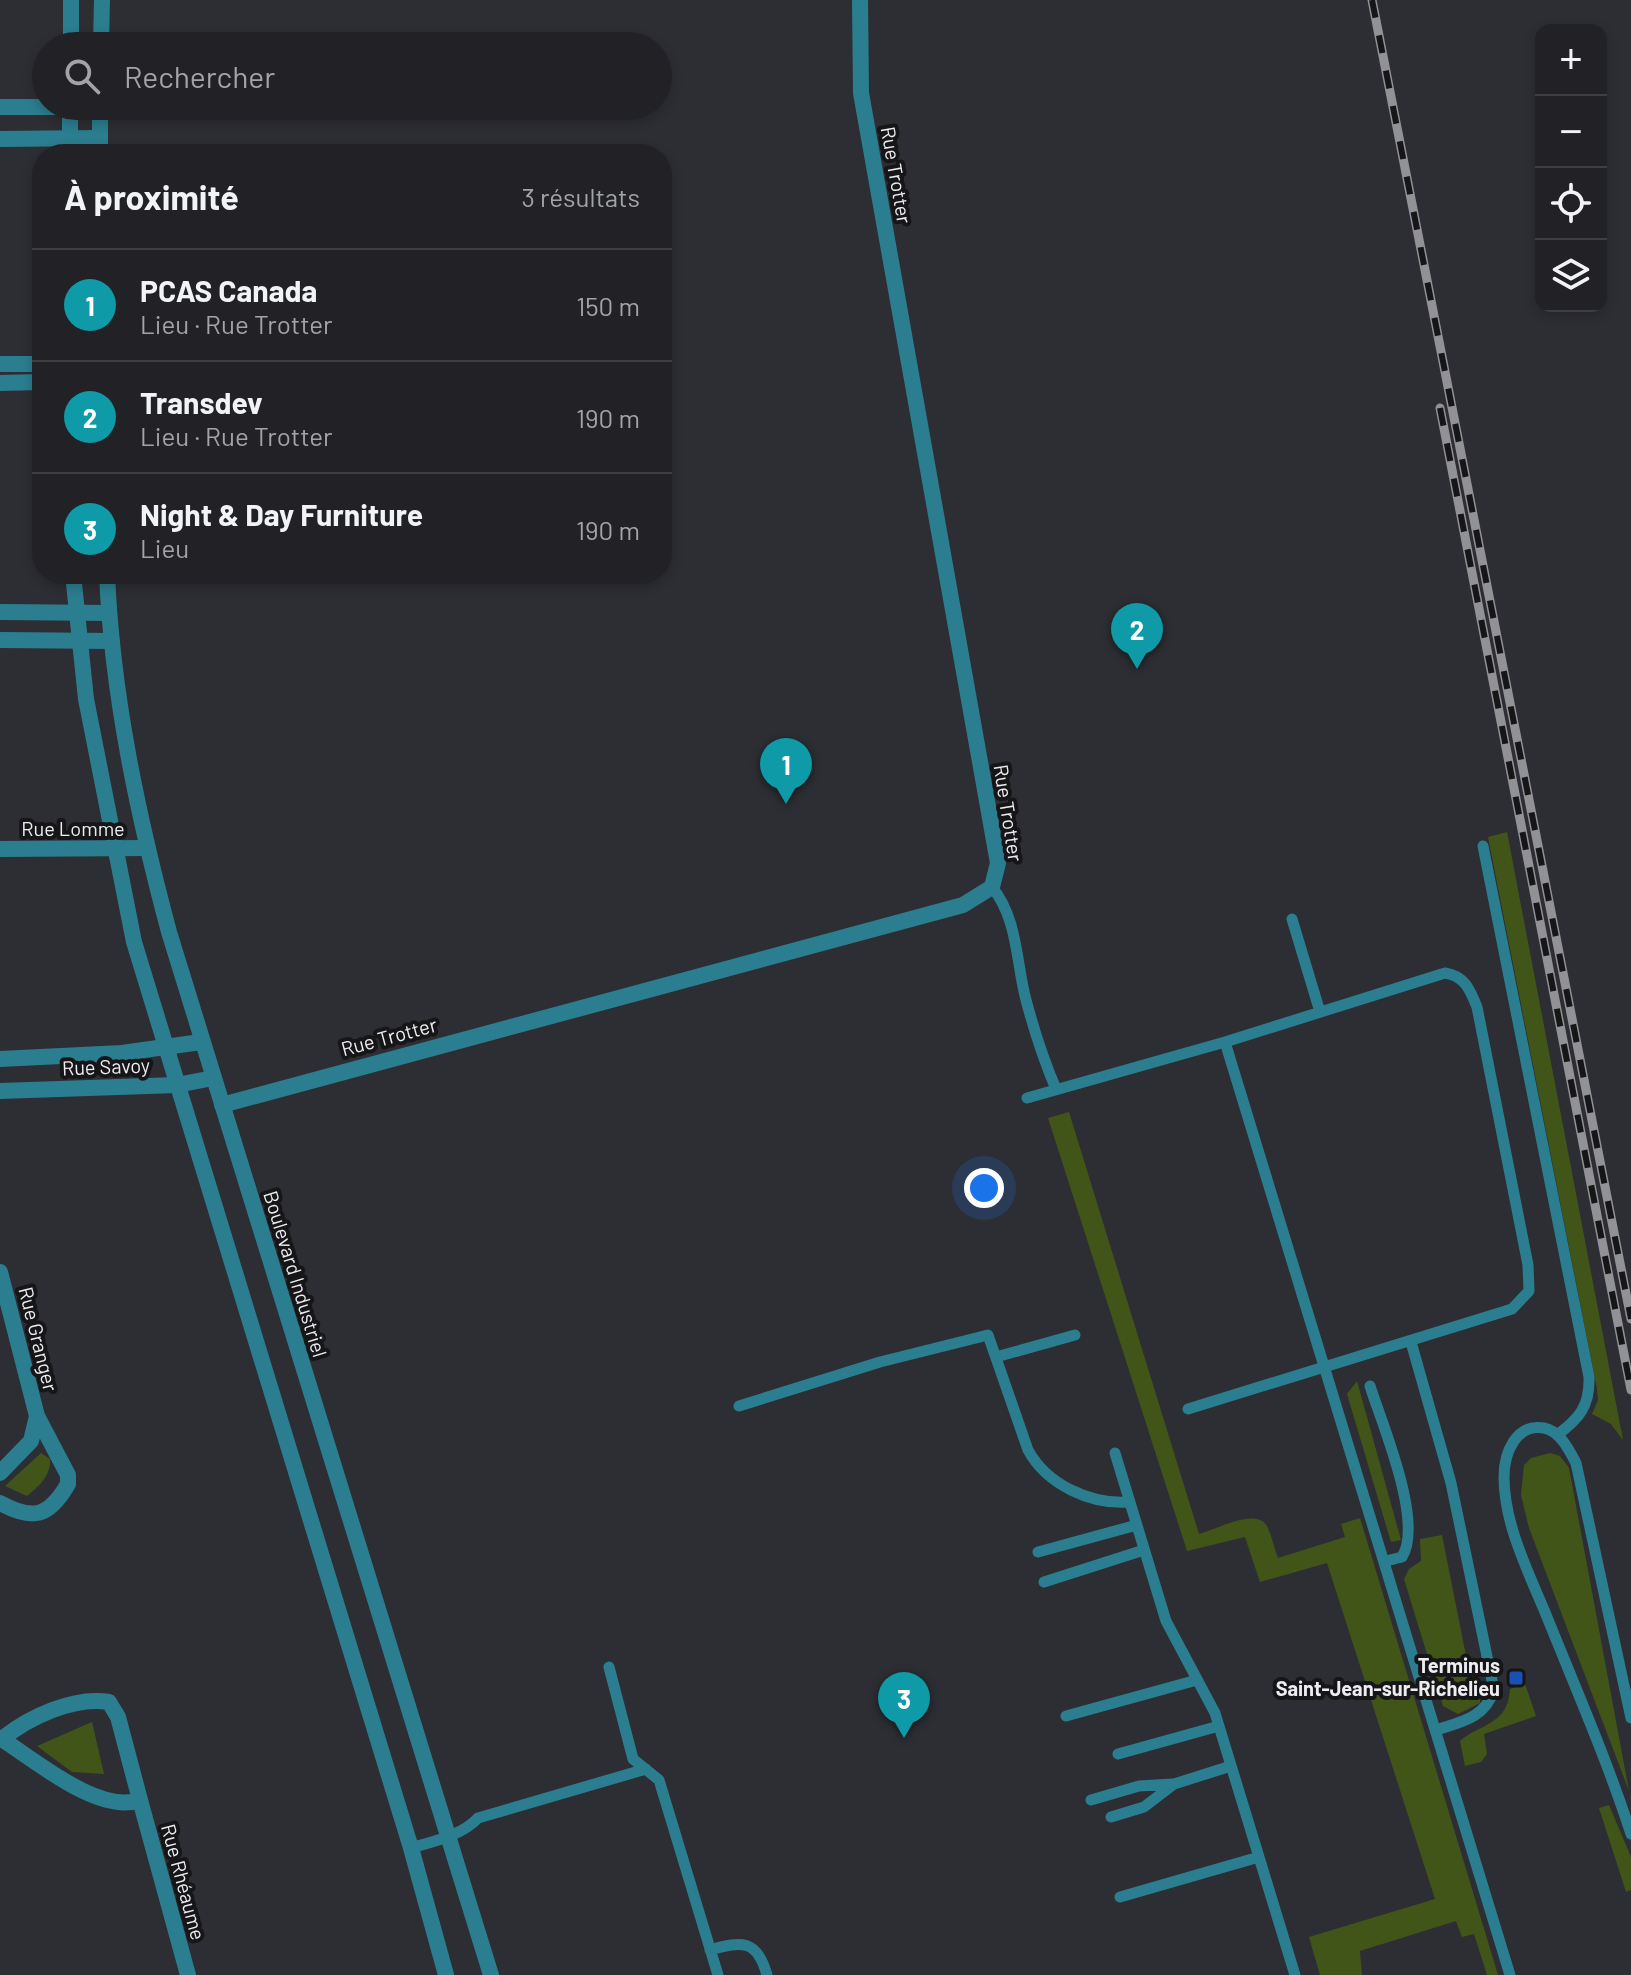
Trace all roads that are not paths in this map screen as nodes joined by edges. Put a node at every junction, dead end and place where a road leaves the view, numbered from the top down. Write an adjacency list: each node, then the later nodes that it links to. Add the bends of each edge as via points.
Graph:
1 (71, 0): 4 (street)
2 (102, 0): 5 (street)
3 (860, 0): 30 (street, Rue Trotter, via 861,93 998,863)
4 (71, 32)
5 (101, 32)
6 (0, 107): 7 (street)
7 (32, 107)
8 (70, 120): 12 (street)
9 (100, 120): 13 (street)
10 (0, 139): 11 (street)
11 (50, 144)
12 (70, 144)
13 (100, 144)
14 (0, 364): 15 (street)
15 (32, 364)
16 (32, 382): 17 (street)
17 (0, 383)
18 (74, 584): 21 (street)
19 (108, 584): 22 (street, Boulevard Industriel)
20 (0, 612): 21 (street)
21 (75, 613): 22 (street); 24 (street)
22 (109, 613): 25 (street, Boulevard Industriel)
23 (0, 640): 24 (street)
24 (77, 641): 25 (street); 29 (street)
25 (112, 641): 27 (street, Boulevard Industriel)
26 (1483, 846): 52 (lane, via 1589,1377 1585,1408)
27 (147, 848): 29 (street, Rue Lomme); 33 (street, Boulevard Industriel)
28 (0, 849): 29 (street, Rue Lomme)
29 (113, 849): 35 (street, via 134,942)
30 (992, 887): 39 (lane, via 1009,916 1025,998); 42 (street, Rue Trotter, via 963,905)
31 (1292, 919): 32 (lane)
32 (1320, 1012): 34 (lane); 45 (lane, via 1445,973 1463,980 1477,1007 1529,1291 1512,1309)
33 (201, 1042): 35 (street, Rue Savoy); 37 (street, Boulevard Industriel)
34 (1225, 1042): 39 (lane); 47 (lane)
35 (167, 1047): 36 (street, Rue Savoy); 38 (street)
36 (0, 1059)
37 (213, 1078): 38 (street, Rue Savoy); 42 (street, Boulevard Industriel)
38 (177, 1085): 40 (street, Rue Savoy); 78 (street)
39 (1056, 1089): 41 (lane)
40 (0, 1091)
41 (1027, 1098)
42 (222, 1105): 77 (street, Boulevard Industriel)
43 (0, 1272): 51 (street, Rue Granger)
44 (1075, 1335): 46 (lane)
45 (1411, 1342): 47 (lane); 67 (lane, via 1451,1483 1494,1690 1484,1711)
46 (996, 1357): 49 (lane, via 988,1335); 55 (lane, via 1037,1467 1083,1495)
47 (1325, 1369): 50 (lane); 60 (lane)
48 (1370, 1386): 60 (lane, via 1410,1532 1402,1557)
49 (739, 1406)
50 (1188, 1409)
51 (37, 1416): 54 (street, Rue Granger, via 31,1441); 56 (street, Rue Granger, via 68,1484 45,1512 29,1515)
52 (1557, 1435): 65 (lane, via 1576,1463); 76 (lane, via 1534,1427 1520,1433 1508,1449 1506,1496 1518,1545)
53 (1115, 1453): 55 (lane)
54 (0, 1473)
55 (1130, 1502): 57 (lane)
56 (0, 1503)
57 (1137, 1525): 58 (lane); 59 (lane)
58 (1144, 1550): 61 (lane); 63 (lane, via 1166,1621)
59 (1038, 1552)
60 (1386, 1561): 67 (lane)
61 (1044, 1582)
62 (609, 1667): 71 (lane, via 633,1759)
63 (1197, 1680): 64 (lane); 66 (lane)
64 (1066, 1716)
65 (1631, 1718)
66 (1219, 1726): 69 (lane); 70 (lane)
67 (1436, 1730): 88 (lane)
68 (1, 1738): 73 (street, Rue Rhéaume, via 98,1798 117,1805); 73 (street, Rue Rhéaume, via 36,1717 91,1699 109,1702 118,1717)
69 (1118, 1754)
70 (1231, 1766): 72 (lane); 79 (lane)
71 (646, 1769): 77 (lane, via 478,1818); 81 (lane, via 659,1780)
72 (1174, 1784): 74 (lane, via 1139,1786); 75 (lane, via 1144,1807)
73 (140, 1800): 82 (street, Rue Rhéaume)
74 (1091, 1800)
75 (1111, 1817)
76 (1631, 1834)
77 (450, 1836): 78 (lane); 84 (street, Boulevard Industriel)
78 (411, 1848): 83 (street)
79 (1259, 1857): 80 (lane); 87 (lane)
80 (1120, 1897)
81 (710, 1950): 85 (lane); 86 (lane, via 749,1945 757,1950)
82 (188, 1975)
83 (446, 1975)
84 (491, 1975)
85 (718, 1975)
86 (767, 1975)
87 (1295, 1975)
88 (1510, 1975)

